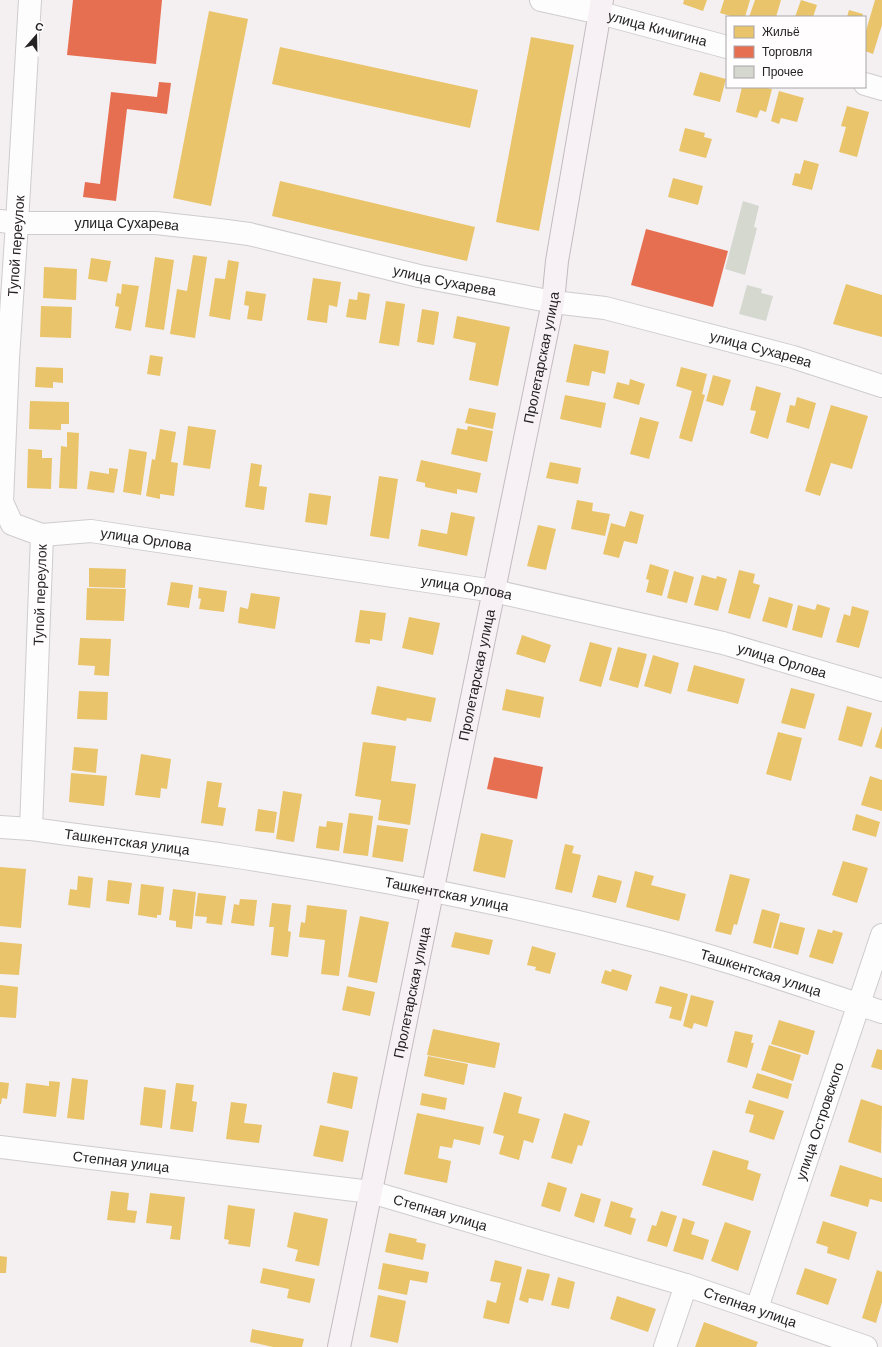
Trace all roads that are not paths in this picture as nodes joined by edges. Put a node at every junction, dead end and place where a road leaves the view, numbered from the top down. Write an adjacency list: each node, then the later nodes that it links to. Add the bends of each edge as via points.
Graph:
1 (30, 0): 7 (street, Тупой переулок)
2 (541, 0): 3 (street, улица Кичигина)
3 (601, 7): 4 (street, улица Кичигина); 8 (main road, Пролетарская улица, via 557,261)
4 (726, 47)
5 (866, 84): 6 (street)
6 (882, 89)
7 (9, 222): 8 (street, улица Сухарева, via 156,223 248,234 419,276); 10 (street, Тупой переулок, via 8,358 2,502 12,524)
8 (553, 302): 9 (street, улица Сухарева, via 605,308 793,357); 11 (main road, Пролетарская улица)
9 (882, 386)
10 (42, 535): 11 (street, улица Орлова, via 91,531); 14 (street, Тупой переулок)
11 (494, 591): 12 (street, улица Орлова, via 723,643); 15 (main road, Пролетарская улица)
12 (882, 690)
13 (0, 827): 14 (street, Ташкентская улица)
14 (31, 829): 15 (street, Ташкентская улица, via 231,856)
15 (433, 890): 17 (street, Ташкентская улица, via 649,939); 20 (main road, Пролетарская улица)
16 (882, 935): 17 (street, улица Островского)
17 (859, 1004): 18 (street, Ташкентская улица); 22 (street, улица Островского)
18 (882, 1012)
19 (0, 1147): 20 (street, Степная улица)
20 (371, 1192): 21 (street, Степная улица); 23 (main road, Пролетарская улица)
21 (686, 1284): 22 (street, Степная улица); 24 (street)
22 (757, 1308): 25 (street, Степная улица)
23 (339, 1347)
24 (665, 1347)
25 (866, 1347)

